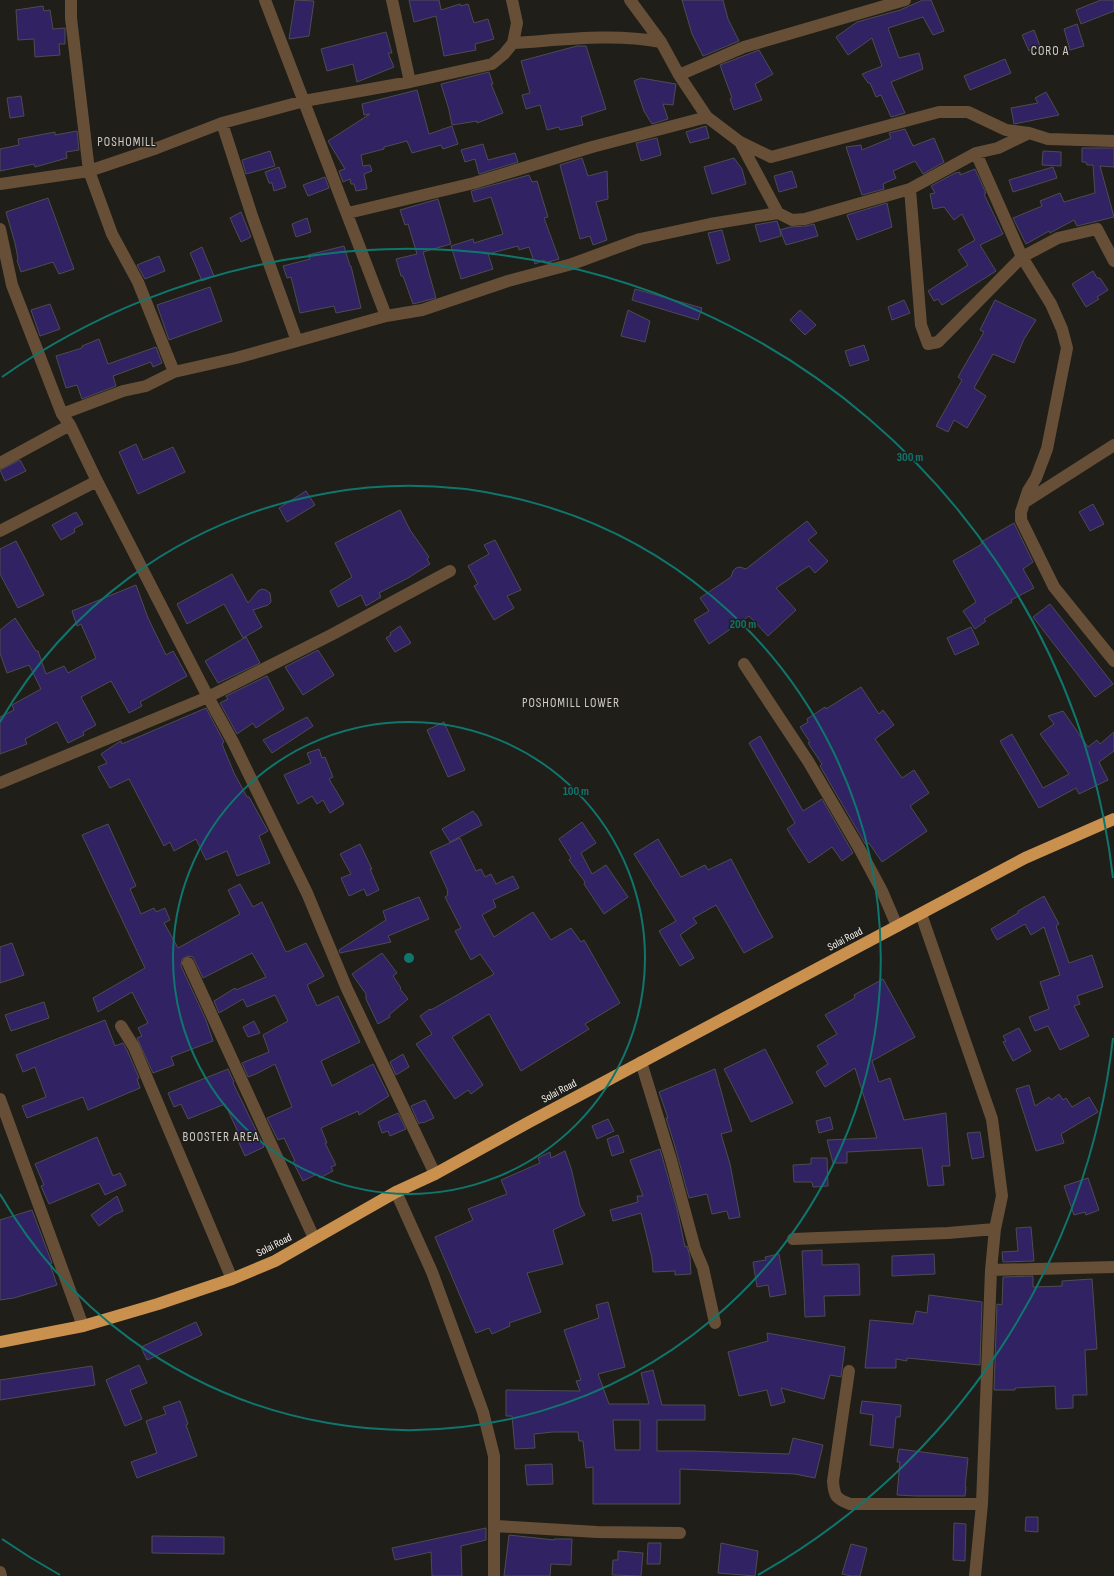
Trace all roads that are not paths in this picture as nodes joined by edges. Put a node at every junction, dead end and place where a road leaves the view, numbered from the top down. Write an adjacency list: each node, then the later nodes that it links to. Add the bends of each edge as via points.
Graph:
1 (71, 0): 18 (street)
2 (265, 0): 11 (street)
3 (392, 0): 10 (street)
4 (512, 0): 8 (street, via 516,24)
5 (630, 0): 7 (street)
6 (905, 0): 9 (street, via 744,47)
7 (661, 42): 8 (street, via 639,38 588,38); 9 (street)
8 (513, 43): 10 (street, via 492,64)
9 (679, 75): 12 (street)
10 (410, 82): 11 (street)
11 (304, 101): 13 (street); 21 (street)
12 (708, 117): 16 (street); 21 (street, via 592,147 474,183)
13 (222, 123): 18 (street); 27 (street)
14 (1030, 132): 15 (street, via 1048,139); 16 (street, via 1006,130 968,112 939,112 771,157); 17 (street, via 998,148)
15 (1114, 141)
16 (740, 142): 22 (street)
17 (976, 153): 20 (street); 24 (street)
18 (89, 171): 19 (street); 28 (street, via 112,234 138,282)
19 (0, 184)
20 (910, 189): 22 (street, via 805,218 792,220); 24 (street, via 921,325 928,344 938,342)
21 (348, 213): 26 (street)
22 (778, 213): 26 (street, via 640,238 572,264 508,281 422,310)
23 (0, 229): 29 (street, via 12,285)
24 (1022, 257): 25 (street, via 1058,238 1097,229); 34 (street, via 1051,304 1067,348 1046,449)
25 (1114, 261)
26 (386, 316): 27 (street)
27 (297, 341): 28 (street)
28 (174, 372): 29 (street, via 146,386 123,391)
29 (62, 414): 30 (street)
30 (70, 425): 32 (street); 33 (street)
31 (1114, 445): 34 (street)
32 (0, 463)
33 (97, 481): 35 (street); 39 (street)
34 (1025, 502): 37 (street, via 1021,520 1054,587)
35 (0, 531)
36 (450, 571): 39 (street, via 332,635)
37 (1114, 661)
38 (744, 664): 43 (street, via 808,761 851,835 882,891)
39 (208, 697): 40 (street); 48 (street, via 308,893 347,989)
40 (0, 783)
41 (1114, 819): 42 (highway, Solai Road, via 1025,858)
42 (921, 914): 43 (highway, Solai Road); 50 (street, via 992,1119 1002,1196)
43 (896, 926): 46 (highway, Solai Road)
44 (188, 962): 51 (street)
45 (121, 1026): 55 (street, via 134,1047)
46 (641, 1062): 48 (highway, Solai Road); 56 (street, via 695,1250 703,1268)
47 (0, 1098): 57 (street)
48 (435, 1174): 49 (highway, Solai Road)
49 (396, 1192): 51 (highway, Solai Road); 61 (street, via 432,1272 483,1412 494,1456)
50 (995, 1229): 52 (street); 54 (street)
51 (314, 1238): 55 (highway, Solai Road, via 275,1260)
52 (793, 1239)
53 (1114, 1267): 54 (street)
54 (991, 1270): 60 (street)
55 (232, 1279): 57 (highway, Solai Road)
56 (715, 1323)
57 (83, 1326): 58 (highway, Solai Road)
58 (0, 1342)
59 (849, 1371): 60 (street, via 832,1481 834,1493 840,1500 850,1504)
60 (982, 1504): 66 (street)
61 (494, 1526): 62 (street, via 597,1532); 65 (street)
62 (680, 1533)
63 (0, 1572): 64 (street)
64 (1, 1576)
65 (494, 1576)
66 (975, 1576)

